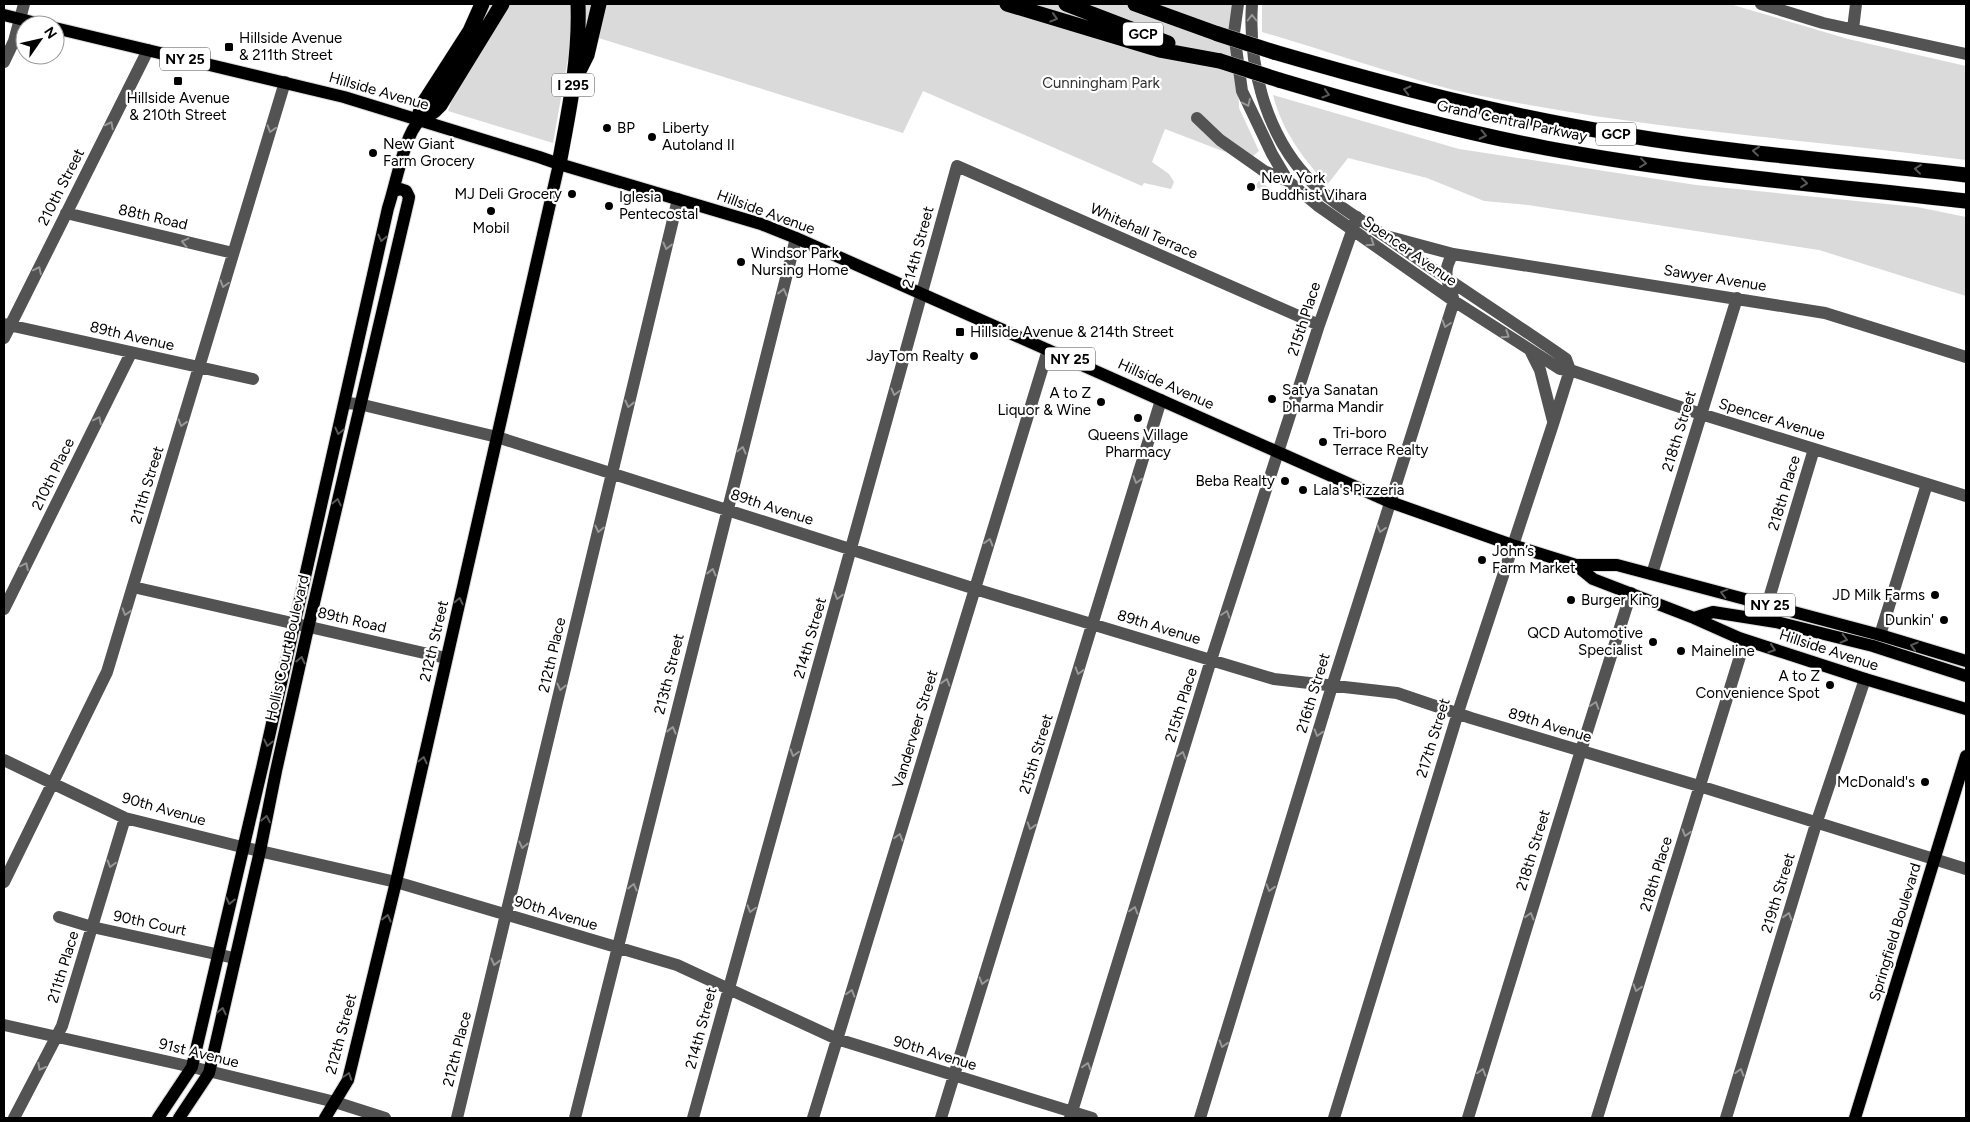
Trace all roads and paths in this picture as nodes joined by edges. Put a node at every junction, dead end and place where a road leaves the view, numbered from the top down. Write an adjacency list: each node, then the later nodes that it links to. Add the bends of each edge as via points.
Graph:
1 (482, 4): 24 (highway, via 470,31 425,101)
2 (502, 4): 24 (highway, via 440,105)
3 (578, 4): 22 (highway, I 295)
4 (601, 4): 22 (highway, via 587,55)
5 (1007, 4): 20 (highway, one-way to 20, via 1160,50)
6 (1066, 4): 20 (highway, Grand Central Parkway / GCP)
7 (1134, 4): 15 (highway, Grand Central Parkway / GCP)
8 (1157, 4): 15 (highway)
9 (1238, 4): 29 (street, one-way to 29, via 1234,33 1242,91)
10 (1252, 4): 28 (street, Spencer Avenue, one-way to 10, via 1282,143 1267,110 1255,60)
11 (1761, 4): 13 (street, via 1823,24)
12 (1856, 4): 13 (street)
13 (1852, 29): 18 (street)
14 (65, 30): 17 (main road, Hillside Avenue / NY 25)
15 (1218, 34): 27 (highway, Grand Central Parkway / GCP, one-way to 15, bridge, via 1703,146 1556,123 1383,84)
16 (15, 37): 19 (street)
17 (148, 50): 21 (main road, Hillside Avenue / NY 25); 33 (street, 210th Street, one-way to 17)
18 (1966, 54)
19 (4, 62)
20 (1220, 62): 32 (highway, Grand Central Parkway / GCP, one-way to 32, bridge, via 1448,128 1547,148 1698,171)
21 (285, 82): 24 (main road, Hillside Avenue / NY 25); 38 (street, 211th Street, one-way to 38)
22 (574, 84): 25 (highway, I 295)
23 (1197, 118): 29 (street, Spencer Avenue, via 1220,140 1264,171)
24 (420, 120): 25 (main road, Hillside Avenue / NY 25); 30 (main road, Hollis Court Boulevard, via 408,138)
25 (559, 164): 31 (main road, Hillside Avenue / NY 25); 63 (main road, 212th Street)
26 (957, 166): 43 (street, 214th Street); 47 (street, Whitehall Terrace)
27 (1966, 174)
28 (1306, 177): 29 (street); 34 (street, Spencer Avenue)
29 (1288, 181): 35 (street, Spencer Avenue)
30 (394, 191): 40 (main road, Hollis Court Boulevard, one-way to 40); 41 (main road, Hollis Court Boulevard, via 404,190 409,198)
31 (678, 199): 37 (main road, Hillside Avenue / NY 25); 66 (street, 212th Place, one-way to 66)
32 (1966, 201)
33 (66, 214): 38 (street, 88th Road, one-way to 33); 46 (street, 210th Street, one-way to 33)
34 (1357, 217): 35 (street, 215th Place); 36 (street, Spencer Avenue)
35 (1352, 230): 45 (street, Spencer Avenue, one-way to 45); 47 (street, 215th Place)
36 (1386, 236): 39 (street, Spencer Avenue); 42 (street, Spencer Avenue)
37 (796, 238): 43 (main road, Hillside Avenue / NY 25); 72 (street, 213th Street, one-way to 37)
38 (233, 253): 55 (street, 211th Street, one-way to 55)
39 (1453, 254): 42 (street, Spencer Avenue, via 1446,265); 44 (street, Sawyer Avenue)
40 (376, 266): 41 (main road); 48 (main road, Hollis Court Boulevard)
41 (392, 267): 49 (main road, Hollis Court Boulevard)
42 (1447, 278): 45 (street); 56 (street, Spencer Avenue, via 1566,359)
43 (922, 294): 51 (main road, Hillside Avenue / NY 25); 76 (street, 214th Street, one-way to 76)
44 (1737, 298): 54 (street, Sawyer Avenue, via 1825,313); 61 (street, 218th Street)
45 (1454, 300): 52 (street, Spencer Avenue, one-way to 52); 71 (street, 216th Street, one-way to 71)
46 (7, 324): 50 (street, 210th Street); 53 (street, 89th Avenue)
47 (1319, 325): 65 (street, 215th Place)
48 (361, 327): 49 (main road); 59 (main road, Hollis Court Boulevard)
49 (378, 328): 60 (main road, Hollis Court Boulevard)
50 (4, 338)
51 (1048, 350): 58 (main road, Hillside Avenue / NY 25); 80 (street, Vanderveer Street, one-way to 51)
52 (1530, 350): 56 (street, Spencer Avenue, via 1560,369); 62 (street, via 1540,370)
53 (131, 353): 55 (street, 89th Avenue); 83 (street, 210th Place, one-way to 53)
54 (1966, 357)
55 (199, 368): 57 (street, 89th Avenue); 79 (street, 211th Street, one-way to 79)
56 (1570, 370): 61 (street, Spencer Avenue); 62 (street, 217th Street)
57 (252, 379)
58 (1161, 400): 65 (main road, Hillside Avenue / NY 25); 86 (street, 215th Street, one-way to 86)
59 (345, 403): 60 (street, 89th Avenue); 67 (main road, Hollis Court Boulevard, one-way to 67)
60 (359, 404): 63 (street, 89th Avenue); 68 (main road, Hollis Court Boulevard)
61 (1701, 414): 64 (street, Spencer Avenue); 78 (street, 218th Street)
62 (1553, 424): 75 (street, 217th Street)
63 (497, 437): 66 (street, 89th Avenue); 90 (main road, 212th Street, one-way to 63)
64 (1814, 449): 69 (street, Spencer Avenue); 82 (street, 218th Place)
65 (1278, 452): 71 (main road, Hillside Avenue / NY 25); 91 (street, 215th Place, one-way to 65)
66 (612, 473): 72 (street, 89th Avenue); 115 (street, 212th Place, one-way to 115)
67 (328, 478): 68 (main road); 73 (main road, Hollis Court Boulevard)
68 (342, 480): 74 (main road, Hollis Court Boulevard, one-way to 68)
69 (1928, 484): 70 (street, Spencer Avenue); 88 (street)
70 (1966, 496)
71 (1390, 502): 75 (main road, Hillside Avenue / NY 25); 95 (street, 216th Street, one-way to 95)
72 (727, 510): 76 (street, 89th Avenue); 118 (street, 213th Street, one-way to 72)
73 (313, 541): 74 (main road); 85 (main road, Hollis Court Boulevard)
74 (328, 543): 87 (main road, Hollis Court Boulevard)
75 (1512, 545): 77 (main road, Hillside Avenue / NY 25); 99 (street, 217th Street)
76 (851, 549): 80 (street, 89th Avenue); 121 (street, 214th Street, one-way to 121)
77 (1576, 565): 78 (main road, Hillside Avenue / NY 25, via 1616,565); 81 (main road, Hillside Avenue / NY 25, via 1593,579)
78 (1652, 574): 82 (main road, Hillside Avenue / NY 25, one-way to 78)
79 (133, 587): 85 (street, 89th Road); 105 (street, 211th Street, one-way to 105, via 107,672)
80 (975, 589): 86 (street, 89th Avenue); 124 (street, Vanderveer Street, one-way to 80)
81 (1631, 593): 84 (main road, Hillside Avenue / NY 25); 100 (street, 218th Street, one-way to 81)
82 (1767, 605): 88 (main road, Hillside Avenue / NY 25)
83 (4, 609)
84 (1694, 618): 89 (main road, Hillside Avenue / NY 25); 93 (main road, one-way to 93, via 1713,612 1776,622 1873,646)
85 (294, 624): 87 (street, 89th Road); 96 (main road, Hollis Court Boulevard)
86 (1093, 624): 91 (street, 89th Avenue); 127 (street, 215th Street, one-way to 127)
87 (308, 627): 90 (street, 89th Road); 97 (main road, Hollis Court Boulevard, one-way to 87)
88 (1880, 635): 92 (main road, Hillside Avenue / NY 25, one-way to 88)
89 (1739, 638): 94 (main road, Hillside Avenue / NY 25, one-way to 94); 106 (street, 218th Place, via 1741,653)
90 (446, 658): 114 (main road, 212th Street, one-way to 90)
91 (1211, 660): 95 (street, 89th Avenue, via 1274,679); 129 (street, 215th Place, one-way to 91)
92 (1966, 661)
93 (1966, 676)
94 (1865, 679): 98 (main road, Hillside Avenue / NY 25); 108 (street, 219th Street)
95 (1332, 686): 99 (street, 89th Avenue, via 1396,693); 141 (street, 216th Street, one-way to 141)
96 (277, 702): 97 (main road); 103 (main road, Hollis Court Boulevard, one-way to 103)
97 (291, 703): 104 (main road, Hollis Court Boulevard)
98 (1966, 709)
99 (1458, 714): 100 (street, 89th Avenue); 142 (street, 217th Street)
100 (1580, 751): 106 (street, 89th Avenue); 143 (street, 218th Street, one-way to 100)
101 (1966, 756): 111 (main road, Springfield Boulevard)
102 (4, 760): 105 (street, 90th Avenue)
103 (262, 768): 104 (main road); 109 (main road, Hollis Court Boulevard)
104 (276, 771): 110 (main road, Hollis Court Boulevard, one-way to 104)
105 (52, 784): 107 (street, 90th Avenue); 113 (street, 211th Street)
106 (1700, 786): 108 (street, 89th Avenue); 144 (street, 218th Place, one-way to 144)
107 (125, 818): 109 (street, 90th Avenue); 117 (street, 211th Place, one-way to 117)
108 (1816, 824): 111 (street, 89th Avenue); 145 (street, 219th Street, one-way to 108)
109 (242, 847): 110 (street, 90th Avenue); 119 (main road, Hollis Court Boulevard, one-way to 119)
110 (260, 851): 114 (street, 90th Avenue); 120 (main road, Hollis Court Boulevard)
111 (1934, 860): 112 (street, 89th Avenue); 146 (main road, Springfield Boulevard)
112 (1966, 870)
113 (4, 882)
114 (396, 882): 115 (street, 90th Avenue); 128 (main road, 212th Street, one-way to 114, via 348,1080)
115 (506, 915): 118 (street, 90th Avenue); 135 (street, 212th Place, one-way to 135)
116 (59, 917): 117 (street, 90th Court)
117 (92, 927): 119 (street, 90th Court); 123 (street, 211th Place)
118 (617, 948): 121 (street, 90th Avenue, via 677,966); 136 (street, 213th Street)
119 (218, 955): 120 (street, 90th Court); 125 (main road, Hollis Court Boulevard)
120 (234, 958): 126 (main road, Hollis Court Boulevard, one-way to 120)
121 (728, 991): 124 (street, 90th Avenue); 137 (street, 214th Street)
122 (4, 1025): 123 (street, 91st Avenue)
123 (57, 1037): 125 (street, 91st Avenue); 130 (street, 211th Place, one-way to 130)
124 (837, 1039): 127 (street, 90th Avenue); 138 (street, Vanderveer Street)
125 (192, 1067): 126 (street, 91st Avenue); 131 (main road, Hollis Court Boulevard)
126 (209, 1072): 128 (street, 91st Avenue); 132 (main road, Hollis Court Boulevard)
127 (954, 1076): 129 (street, 90th Avenue); 139 (street, 215th Street)
128 (336, 1102): 133 (main road, 212th Street); 134 (street, 91st Avenue)
129 (1071, 1115): 140 (street, 90th Avenue)
130 (14, 1118)
131 (158, 1118)
132 (179, 1118)
133 (325, 1118)
134 (385, 1118)
135 (457, 1118)
136 (575, 1118)
137 (693, 1118)
138 (813, 1118)
139 (941, 1118)
140 (1092, 1118)
141 (1200, 1118)
142 (1334, 1118)
143 (1468, 1118)
144 (1597, 1118)
145 (1726, 1118)
146 (1855, 1118)

